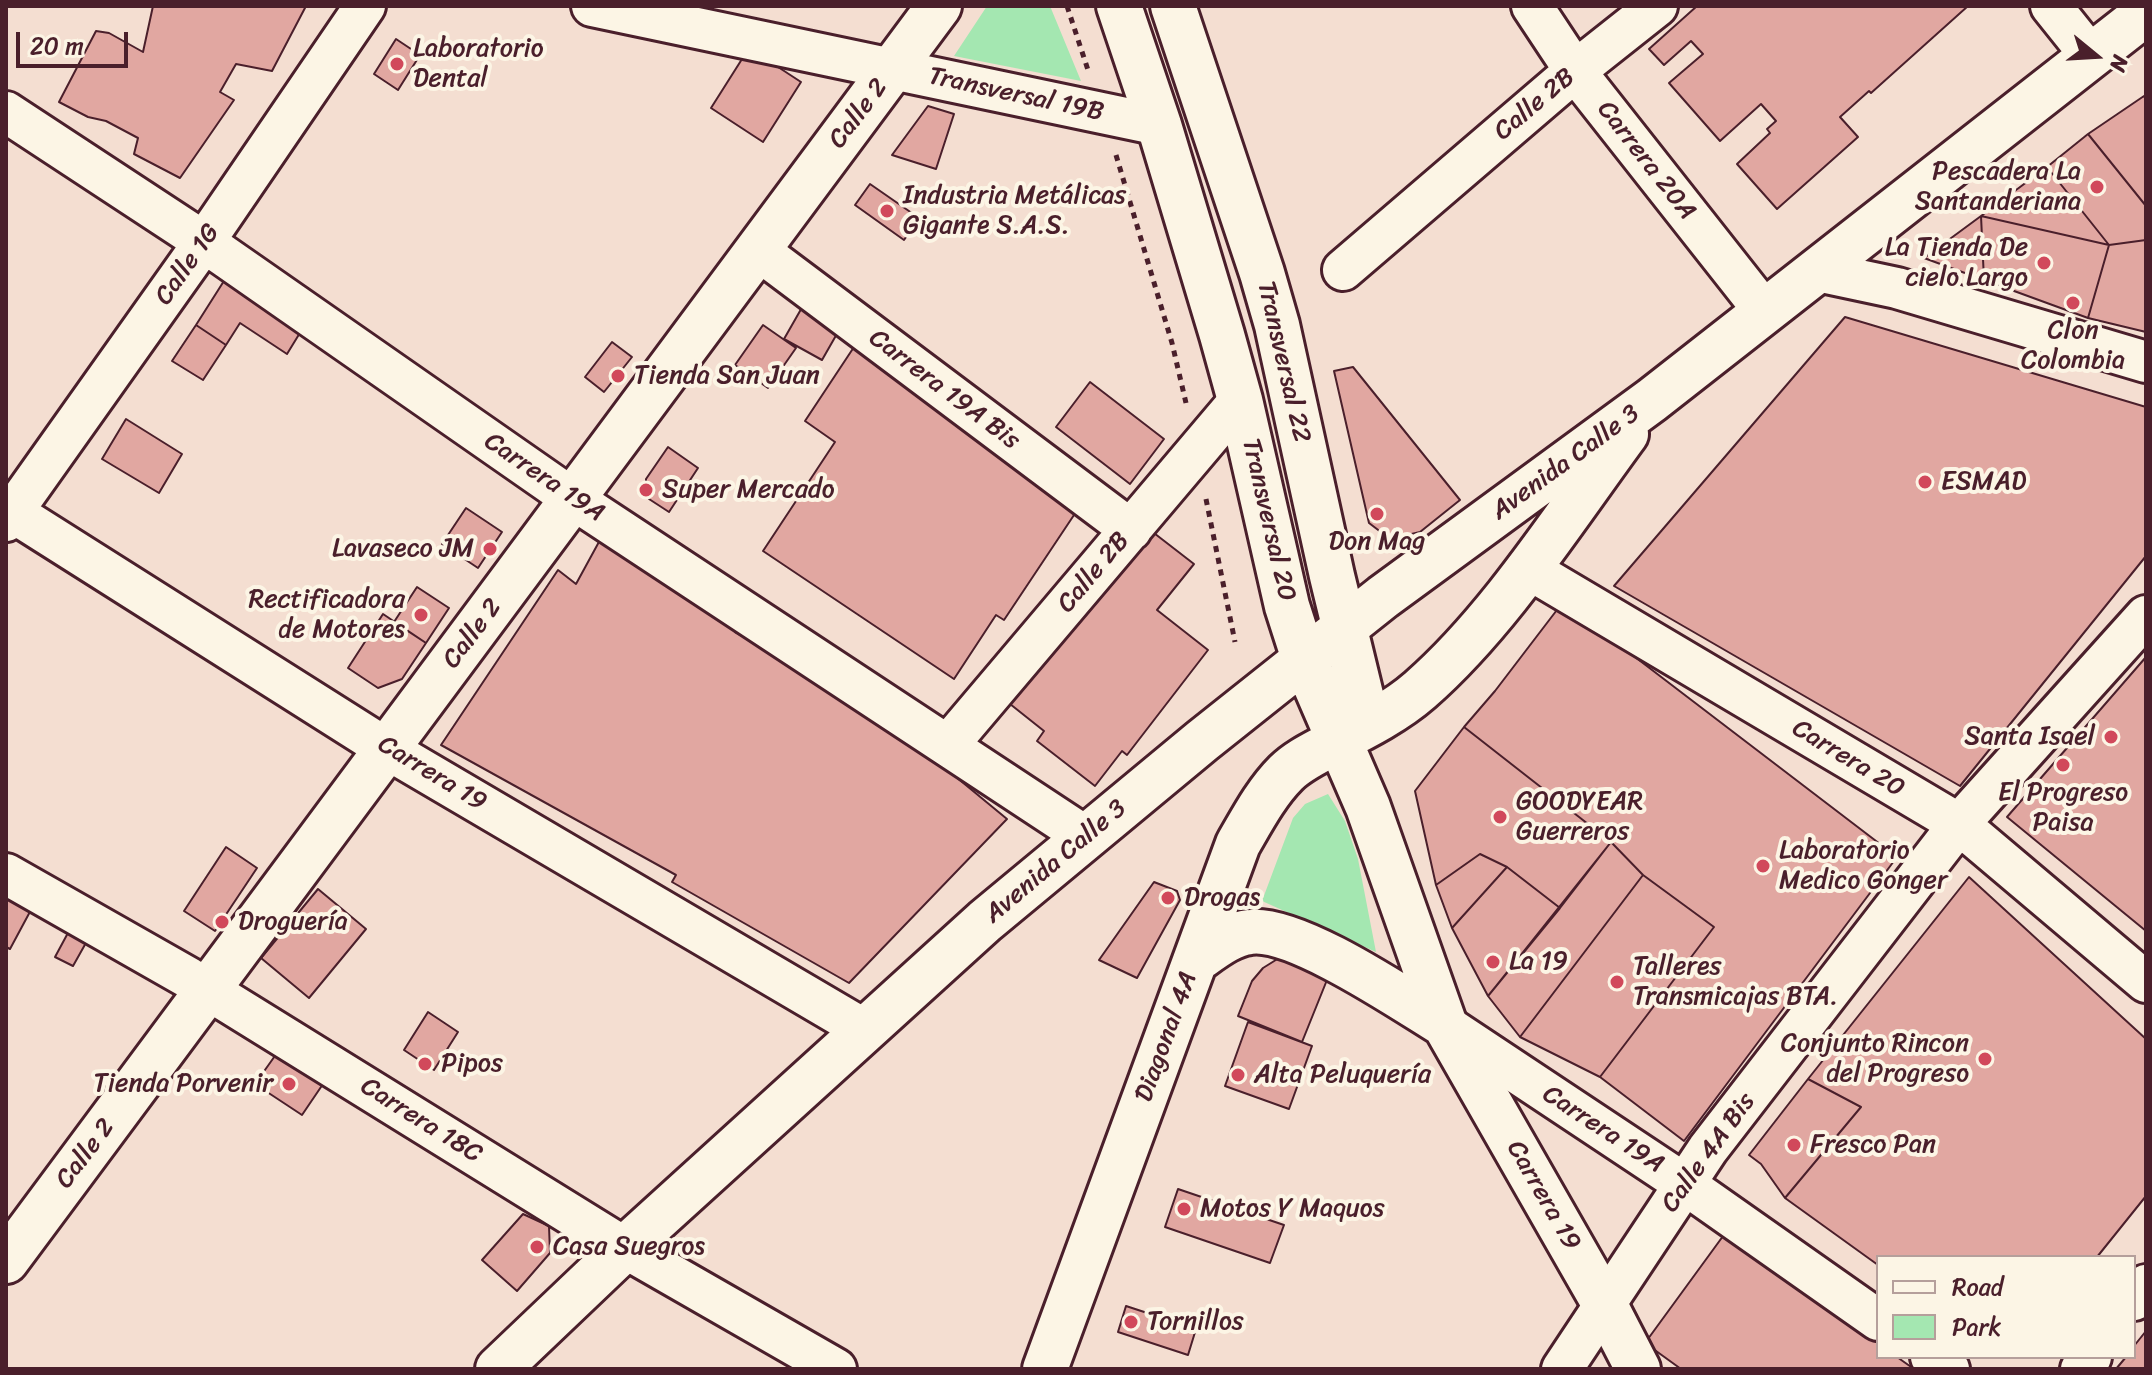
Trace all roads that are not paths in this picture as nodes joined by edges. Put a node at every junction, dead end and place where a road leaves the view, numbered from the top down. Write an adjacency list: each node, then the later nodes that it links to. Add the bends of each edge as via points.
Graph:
1 (365, 6): 15 (street, Calle 1G)
2 (592, 6): 11 (street, Transversal 19B)
3 (939, 6): 11 (street, Calle 2)
4 (1119, 6): 14 (street, Transversal 20)
5 (1173, 6): 28 (street, Transversal 22, via 1282,346)
6 (1532, 6): 12 (street, Carrera 20A)
7 (1657, 6): 12 (street, Calle 2B)
8 (2051, 6): 10 (street)
9 (2146, 13): 10 (street, Avenida Calle 3)
10 (2091, 56): 18 (street, Avenida Calle 3)
11 (892, 69): 14 (street, Transversal 19B); 16 (street, Calle 2)
12 (1575, 71): 17 (street, Calle 2B); 19 (street, Carrera 20A)
13 (6, 112): 15 (street, Carrera 19A)
14 (1159, 125): 21 (street, Transversal 20)
15 (204, 242): 23 (street, Carrera 19A); 24 (street, Calle 1G)
16 (758, 250): 23 (street, Calle 2); 25 (street, Carrera 19A Bis)
17 (1343, 270)
18 (1817, 271): 19 (street, Avenida Calle 3); 20 (street, via 1897,288)
19 (1765, 312): 22 (street, Avenida Calle 3)
20 (2146, 362)
21 (1240, 400): 25 (street, Calle 2B); 29 (street, Transversal 20, via 1274,555)
22 (1652, 400): 26 (street, Avenida Calle 3); 28 (street, Avenida Calle 3)
23 (573, 499): 31 (street, Carrera 19A); 32 (street, Calle 2)
24 (8, 514): 32 (street, Carrera 19)
25 (1131, 530): 31 (street, Calle 2B)
26 (1527, 568): 30 (street, Avenida Calle 3, via 1486,622 1412,698); 33 (street, Carrera 20)
27 (2146, 616): 33 (street, Calle 4A Bis)
28 (1344, 627): 29 (street, Avenida Calle 3); 30 (street, Transversal 22)
29 (1304, 659): 30 (street, Transversal 20); 34 (street, Avenida Calle 3)
30 (1354, 732): 36 (street, Diagonal 4A, via 1286,773 1255,815 1238,844); 39 (street, Transversal 20, via 1368,807)
31 (948, 745): 34 (street, Carrera 19A)
32 (387, 749): 38 (street, Calle 2); 40 (street, Carrera 19)
33 (1959, 824): 37 (street, Carrera 20); 41 (street, Calle 4A Bis, via 1708,1149)
34 (1086, 837): 40 (street, Avenida Calle 3)
35 (6, 874): 38 (street, Carrera 18C)
36 (1195, 961): 39 (street, via 1231,938 1273,933 1314,949); 48 (street, Diagonal 4A)
37 (2146, 982)
38 (208, 989): 42 (street, Carrera 18C); 43 (street, Calle 2)
39 (1445, 1025): 41 (street, Carrera 19A); 44 (street, Carrera 19)
40 (865, 1030): 42 (street, Avenida Calle 3)
41 (1686, 1185): 44 (street, Calle 4A Bis); 45 (street, Carrera 19A)
42 (625, 1248): 46 (street, Avenida Calle 3); 47 (street, Carrera 18C)
43 (6, 1261)
44 (1604, 1303): 49 (street, Calle 4A Bis); 50 (street, Carrera 19)
45 (1876, 1319)
46 (498, 1369)
47 (836, 1369)
48 (1045, 1369)
49 (1562, 1369)
50 (1638, 1369)

